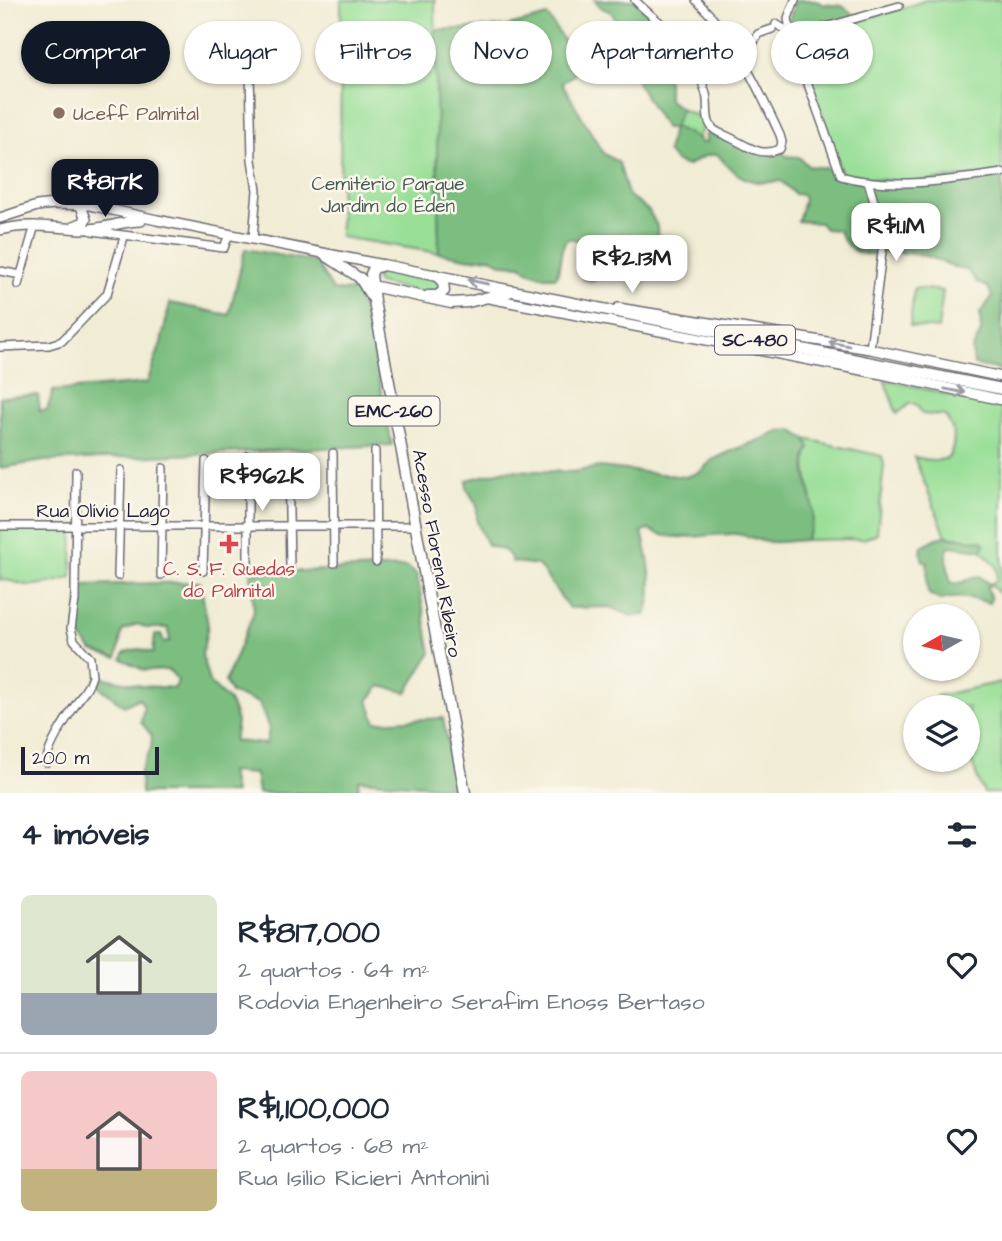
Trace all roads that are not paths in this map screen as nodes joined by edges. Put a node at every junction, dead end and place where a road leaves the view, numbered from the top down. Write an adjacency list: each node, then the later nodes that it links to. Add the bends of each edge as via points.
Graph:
1 (635, 0): 5 (street)
2 (696, 0): 6 (street)
3 (795, 0): 7 (street)
4 (899, 6): 8 (street)
5 (656, 21)
6 (716, 21)
7 (788, 21)
8 (847, 21)
9 (250, 84): 24 (street, via 251,160 257,190)
10 (702, 84): 11 (street, via 714,130 748,148 776,151 781,146 780,135)
11 (755, 84)
12 (808, 84): 14 (street, via 841,176)
13 (1002, 173): 14 (street, via 951,180)
14 (868, 181): 41 (street, via 883,244)
15 (80, 204): 16 (main road, SC-480, via 45,205); 17 (main road, SC-480); 19 (main road, via 86,219)
16 (0, 218)
17 (157, 220): 20 (main road); 22 (main road, SC-480)
18 (35, 225): 19 (main road); 21 (main road); 28 (street)
19 (69, 227): 20 (main road)
20 (82, 229): 23 (street)
21 (0, 230)
22 (229, 234): 23 (street, via 224,248); 24 (main road, SC-480)
23 (124, 237): 40 (street, via 107,295 62,341)
24 (253, 239): 25 (main road, SC-480)
25 (315, 250): 26 (main road, SC-480); 30 (main road, SC-480)
26 (383, 265): 29 (highway, SC-480); 32 (highway, via 372,271)
27 (0, 271): 28 (street)
28 (21, 275): 31 (street)
29 (435, 275): 34 (highway, SC-480, one-way to 29); 35 (highway, via 443,282 443,290 437,296)
30 (360, 278): 32 (main road, SC-480); 37 (highway)
31 (18, 285)
32 (372, 286): 33 (highway, SC-480); 37 (highway, Acesso Florenal Ribeiro / EMC-260)
33 (395, 290): 35 (highway, SC-480); 39 (highway, via 382,300)
34 (520, 292): 36 (highway, SC-480); 38 (highway, SC-480)
35 (425, 296): 36 (highway, SC-480, via 451,303)
36 (480, 299): 44 (main road, one-way to 44, via 516,302)
37 (374, 301): 39 (highway, Acesso Florenal Ribeiro / EMC-260)
38 (572, 304): 41 (main road, one-way to 38); 43 (highway, SC-480)
39 (378, 320): 62 (highway, Acesso Florenal Ribeiro / EMC-260)
40 (0, 347)
41 (870, 349): 42 (main road)
42 (1002, 377)
43 (1002, 390)
44 (1002, 400)
45 (375, 451): 61 (street)
46 (333, 453): 60 (street)
47 (248, 456): 58 (street)
48 (288, 457): 59 (street)
49 (206, 461): 57 (street)
50 (163, 468): 56 (street)
51 (121, 470): 55 (street)
52 (76, 471): 54 (street)
53 (0, 526): 54 (street, Rua Olívio Lago)
54 (75, 526): 55 (street, Rua Olívio Lago); 70 (street, via 71,629 74,640 90,658 92,676 59,732)
55 (119, 526): 56 (street, Rua Olívio Lago); 69 (street)
56 (162, 526): 57 (street, Rua Olívio Lago); 68 (street)
57 (204, 526): 58 (street, Rua Olívio Lago); 67 (street)
58 (248, 526): 59 (street, Rua Olívio Lago); 66 (street)
59 (289, 526): 60 (street, Rua Olívio Lago); 65 (street)
60 (333, 526): 61 (street, Rua Olívio Lago); 63 (street)
61 (376, 526): 62 (street, Rua Olívio Lago); 64 (street)
62 (416, 526): 71 (highway, Acesso Florenal Ribeiro / EMC-260)
63 (334, 562)
64 (376, 562)
65 (290, 567)
66 (248, 570)
67 (203, 571)
68 (161, 575)
69 (118, 576)
70 (47, 764)
71 (465, 793)

